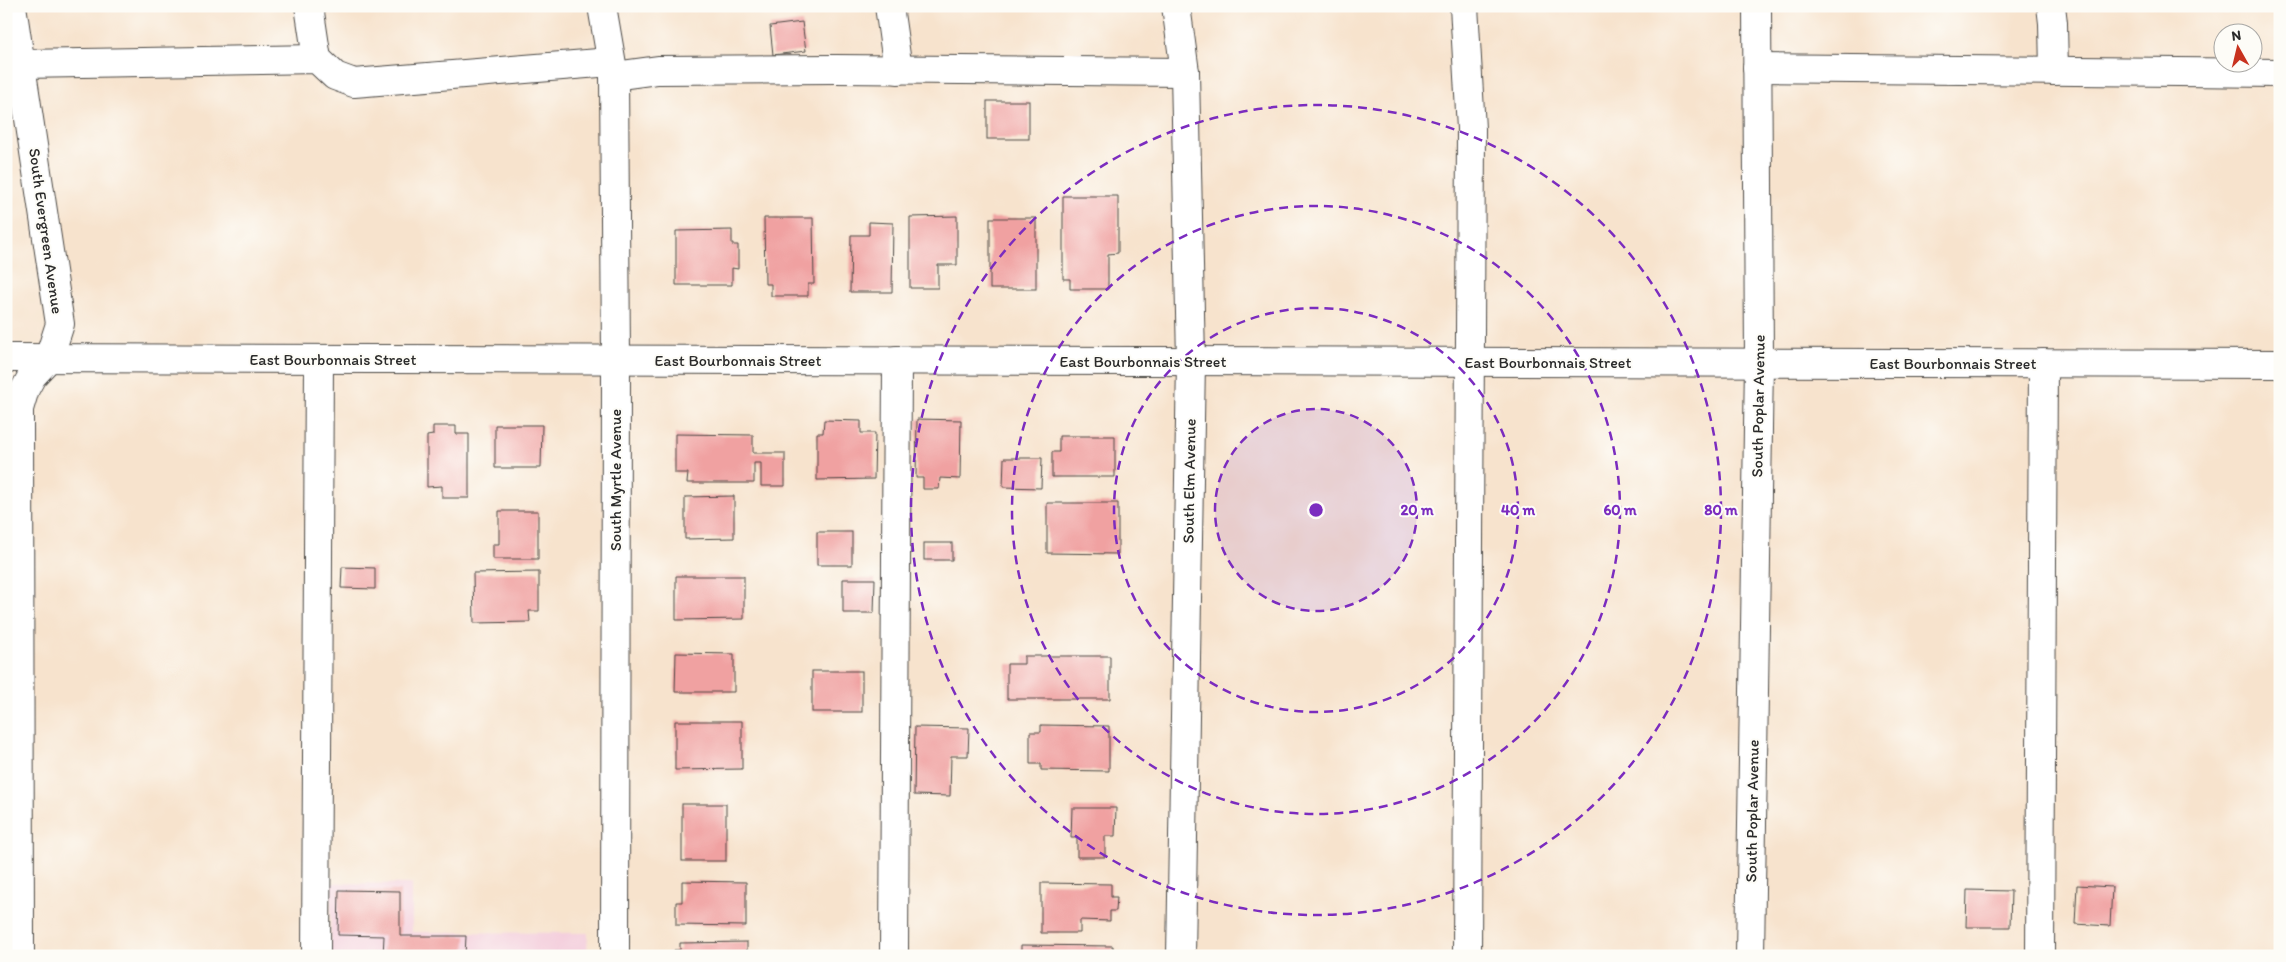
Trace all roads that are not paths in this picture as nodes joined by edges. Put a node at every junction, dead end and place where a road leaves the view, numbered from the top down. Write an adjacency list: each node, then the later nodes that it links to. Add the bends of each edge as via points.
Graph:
1 (12, 6): 10 (street, South Evergreen Avenue)
2 (309, 6): 9 (street)
3 (602, 6): 12 (street, South Myrtle Avenue)
4 (889, 6): 13 (street)
5 (1176, 6): 15 (street, South Elm Avenue)
6 (1464, 6): 23 (street, via 1470,129)
7 (1757, 6): 11 (street, South Poplar Avenue)
8 (2051, 6): 14 (street)
9 (318, 59): 10 (street); 12 (street, via 335,76 354,83)
10 (22, 64): 18 (street, South Evergreen Avenue, via 60,324)
11 (1757, 68): 14 (street); 24 (street, South Poplar Avenue)
12 (612, 69): 13 (street); 20 (street, South Myrtle Avenue)
13 (898, 70): 15 (street)
14 (2054, 71): 16 (street)
15 (1185, 72): 22 (street, South Elm Avenue)
16 (2280, 73)
17 (6, 358): 18 (street, East Bourbonnais Street)
18 (49, 358): 19 (street, East Bourbonnais Street); 27 (street, South Evergreen Avenue, via 25,389 19,410)
19 (319, 359): 20 (street, East Bourbonnais Street); 29 (street)
20 (616, 359): 21 (street, East Bourbonnais Street); 30 (street, South Myrtle Avenue)
21 (897, 360): 22 (street, East Bourbonnais Street); 31 (street)
22 (1191, 361): 23 (street, East Bourbonnais Street); 32 (street, South Elm Avenue)
23 (1470, 362): 24 (street, East Bourbonnais Street); 33 (street)
24 (1759, 362): 25 (street, East Bourbonnais Street); 34 (street, South Poplar Avenue)
25 (2043, 363): 26 (street, East Bourbonnais Street); 35 (street)
26 (2280, 364)
27 (13, 466): 28 (street, South Evergreen Avenue)
28 (20, 956)
29 (316, 956)
30 (615, 956)
31 (894, 956)
32 (1181, 956)
33 (1467, 956)
34 (1750, 956)
35 (2040, 956)

